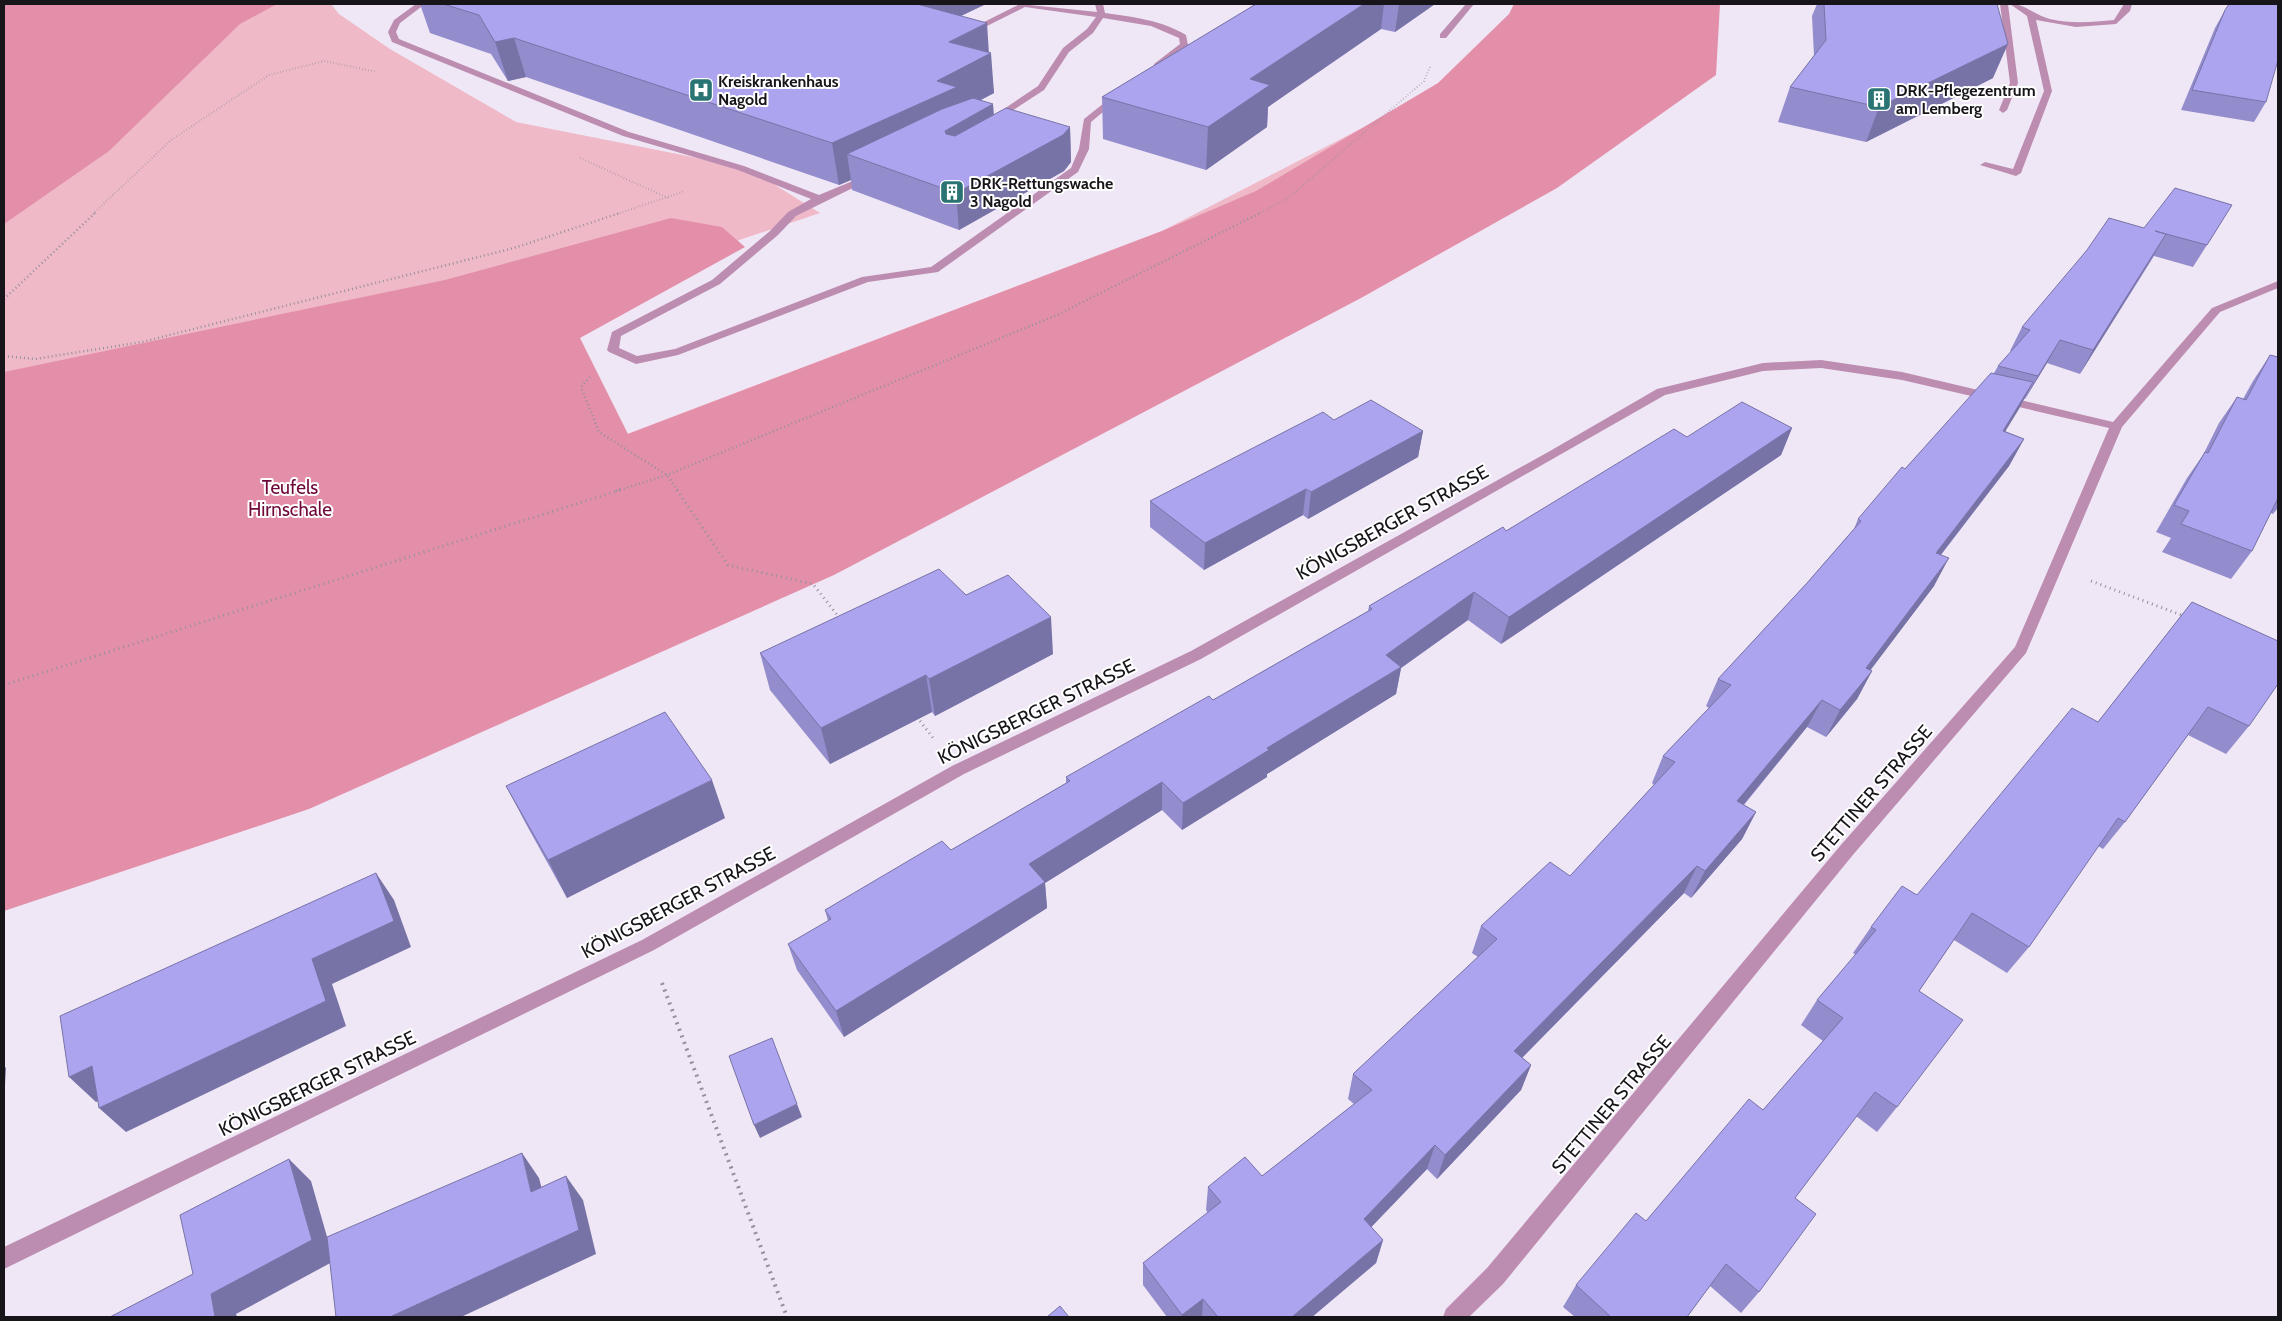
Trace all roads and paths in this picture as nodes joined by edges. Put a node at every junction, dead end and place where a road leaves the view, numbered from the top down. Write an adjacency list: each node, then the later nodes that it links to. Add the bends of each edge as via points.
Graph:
1 (421, 4): 19 (street, via 397,22 392,32 395,40 626,134 741,168)
2 (1099, 4): 7 (street)
3 (1470, 4): 10 (street)
4 (2004, 4): 14 (street, via 2014,83)
5 (2014, 4): 8 (street)
6 (2128, 4): 8 (street, via 2116,22 2052,22)
7 (1100, 15): 9 (street, via 1024,5); 12 (street, via 1142,22 1172,30 1183,37 1184,45); 15 (street, via 1090,31 1066,50 1041,88 1015,110)
8 (2031, 16): 17 (street, via 2048,91 2016,173)
9 (958, 36)
10 (1443, 36): 25 (path, via 1424,81 1287,199 1057,316)
11 (379, 73): 21 (path, via 324,60 269,75 171,140)
12 (1147, 74)
13 (1124, 92): 22 (street, via 1087,121 1084,149 1075,170 934,270 866,279 678,352 636,360)
14 (2002, 110)
15 (987, 122)
16 (578, 157): 23 (path, via 668,198 514,248 142,342 35,359)
17 (1985, 165)
18 (881, 171): 19 (street)
19 (819, 199): 22 (street, via 792,214 716,282 616,334)
20 (2278, 284): 24 (street, STETTINER STRASSE, via 2216,310)
21 (4, 299)
22 (613, 350): 25 (path, via 581,388 599,432)
23 (4, 356)
24 (2116, 426): 26 (street, STETTINER STRASSE); 31 (street, KÖNIGSBERGER STRASSE, via 1902,376 1821,364 1763,367 1661,392 1196,655)
25 (667, 475): 28 (path, via 728,565 813,584); 29 (path)
26 (2056, 568): 27 (path); 35 (street, STETTINER STRASSE, via 2022,649 1846,851 1501,1268)
27 (2186, 616)
28 (844, 623)
29 (4, 685)
30 (916, 716): 31 (path)
31 (958, 770): 32 (street, KÖNIGSBERGER STRASSE)
32 (648, 945): 33 (street, KÖNIGSBERGER STRASSE); 34 (path)
33 (4, 1258)
34 (788, 1317)
35 (1454, 1317)

